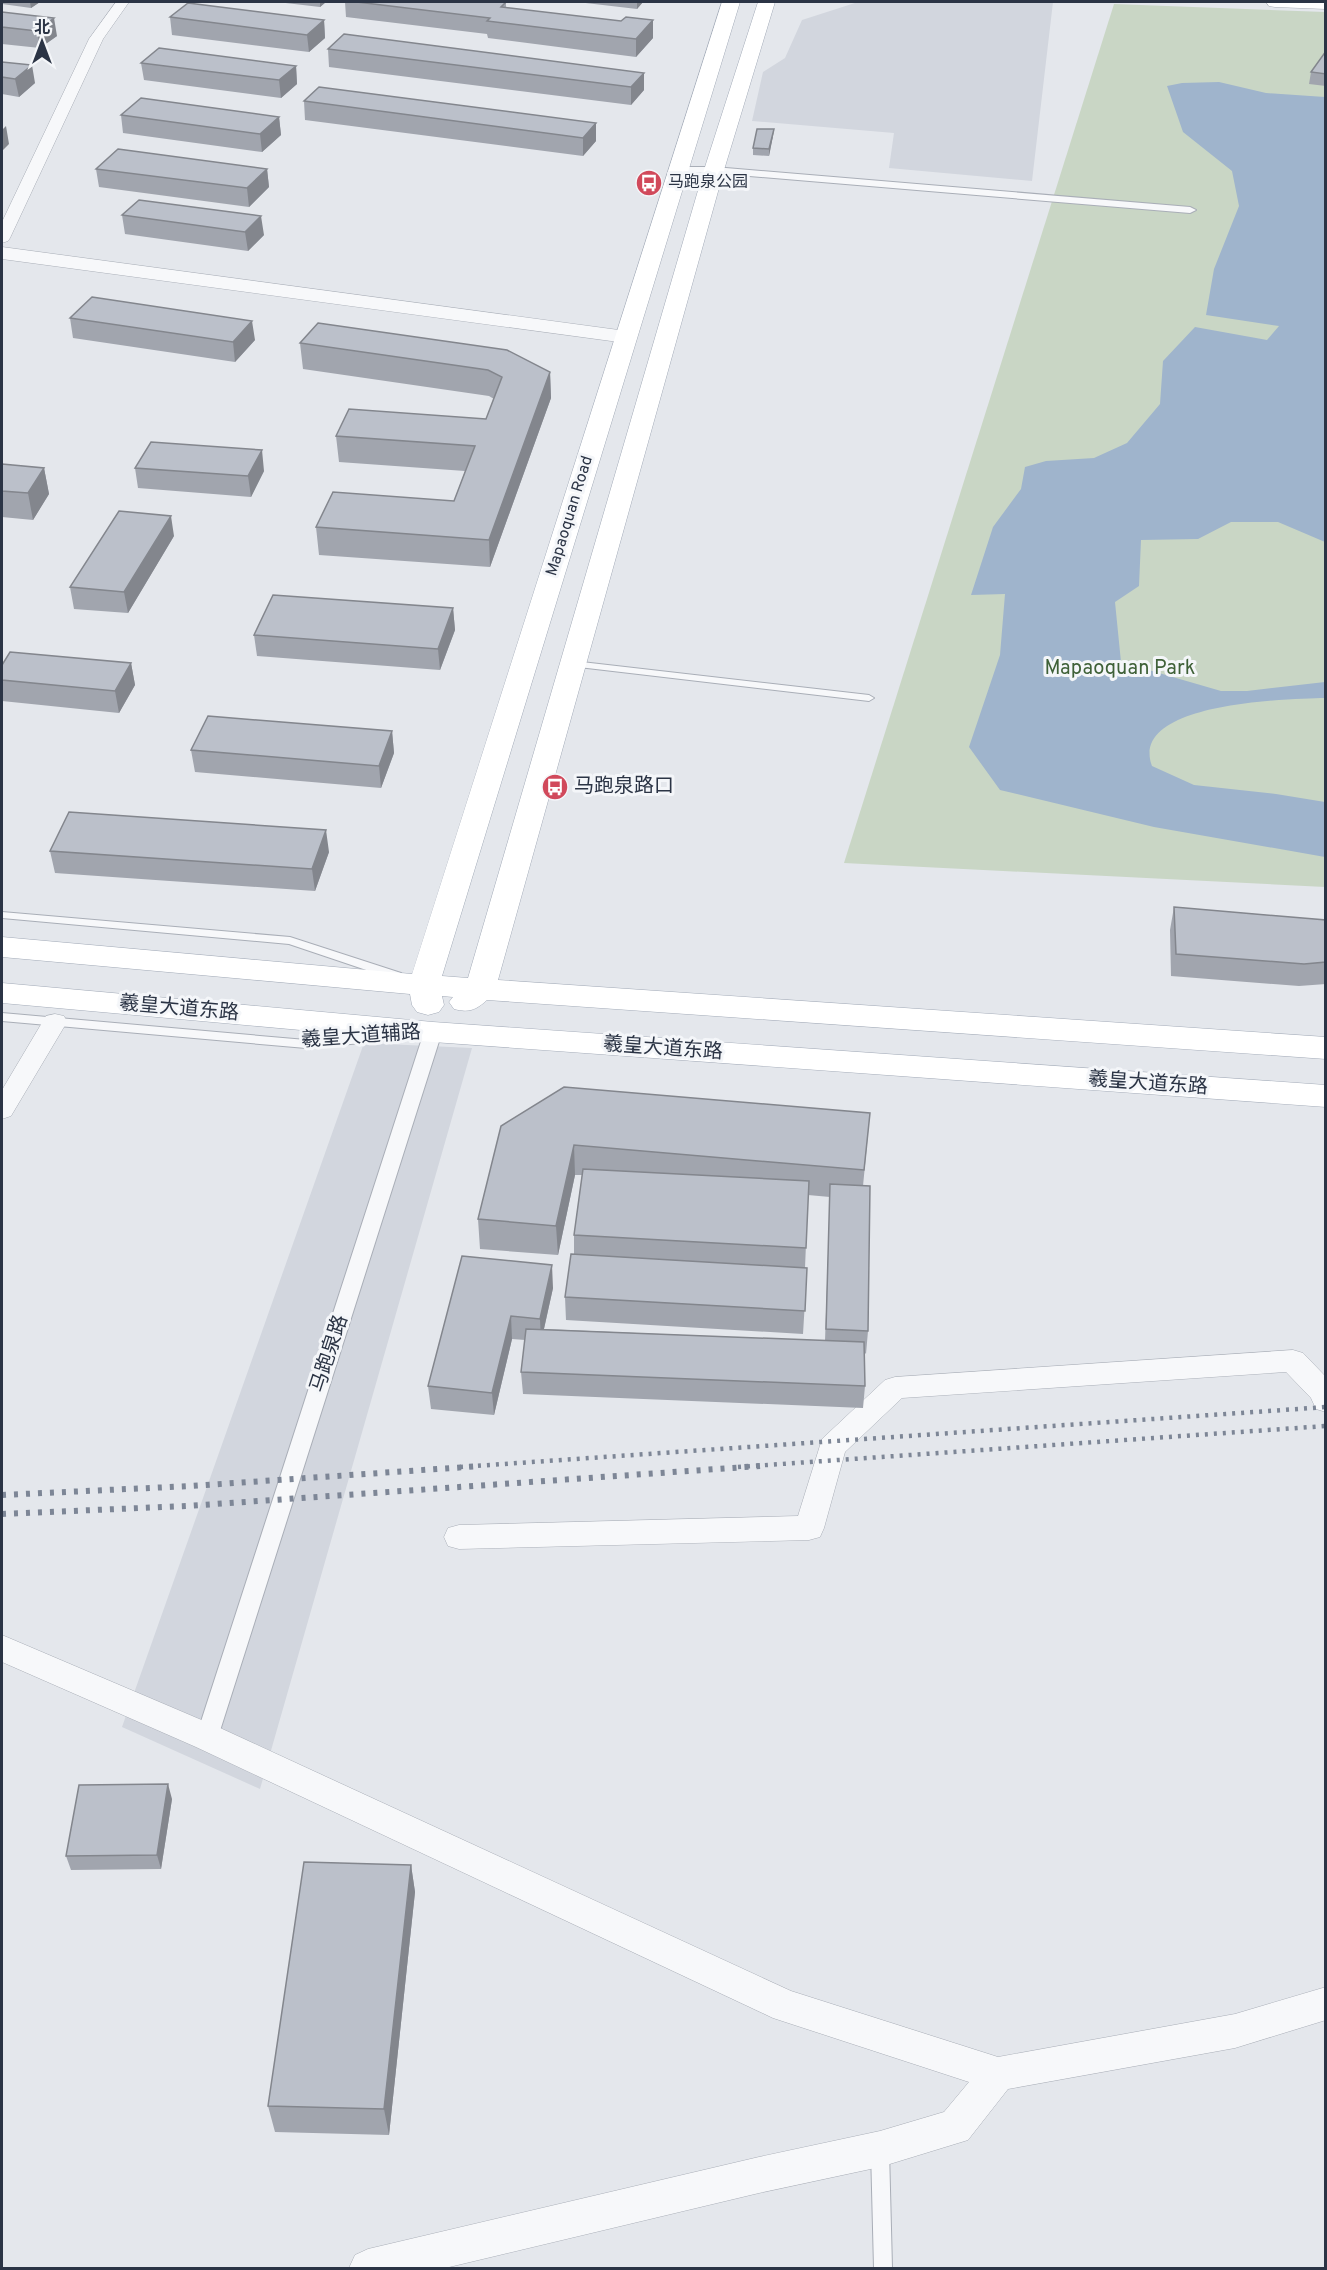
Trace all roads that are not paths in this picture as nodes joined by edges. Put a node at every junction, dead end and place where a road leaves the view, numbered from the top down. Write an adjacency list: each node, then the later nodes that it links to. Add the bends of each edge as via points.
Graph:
1 (122, 2): 9 (street, via 96,39)
2 (731, 2): 6 (main road, Mapaoquan Road)
3 (766, 2): 7 (main road)
4 (1275, 2): 5 (main road)
5 (1326, 4)
6 (678, 170): 7 (street); 12 (main road, Mapaoquan Road)
7 (714, 170): 8 (street); 13 (main road)
8 (1190, 210)
9 (2, 238)
10 (2, 253): 12 (street)
11 (2, 268): 12 (street)
12 (623, 346): 17 (main road, Mapaoquan Road)
13 (573, 664): 14 (lane); 18 (main road)
14 (869, 698)
15 (2, 915): 17 (lane, via 290,941)
16 (2, 947): 17 (main road)
17 (424, 985): 18 (main road); 22 (main road, Mapaoquan Road)
18 (480, 989): 22 (main road, 马跑泉路); 23 (main road)
19 (2, 993): 22 (main road, 羲皇大道东路)
20 (2, 1017): 21 (lane, 羲皇大道辅路)
21 (56, 1022): 22 (lane, 羲皇大道辅路, via 306,1044); 25 (street)
22 (433, 1032): 24 (main road, 羲皇大道东路); 29 (street, 马跑泉路)
23 (1326, 1048)
24 (1326, 1096)
25 (2, 1110)
26 (1326, 1401): 27 (street, via 1293,1360 895,1388 832,1447 809,1528)
27 (459, 1537)
28 (2, 1648): 29 (street)
29 (207, 1737): 31 (street, via 785,2006)
30 (1326, 2003): 31 (street, via 1235,2031)
31 (998, 2074): 32 (street, via 955,2127)
32 (880, 2149): 33 (street); 34 (lane)
33 (368, 2268)
34 (883, 2268)

